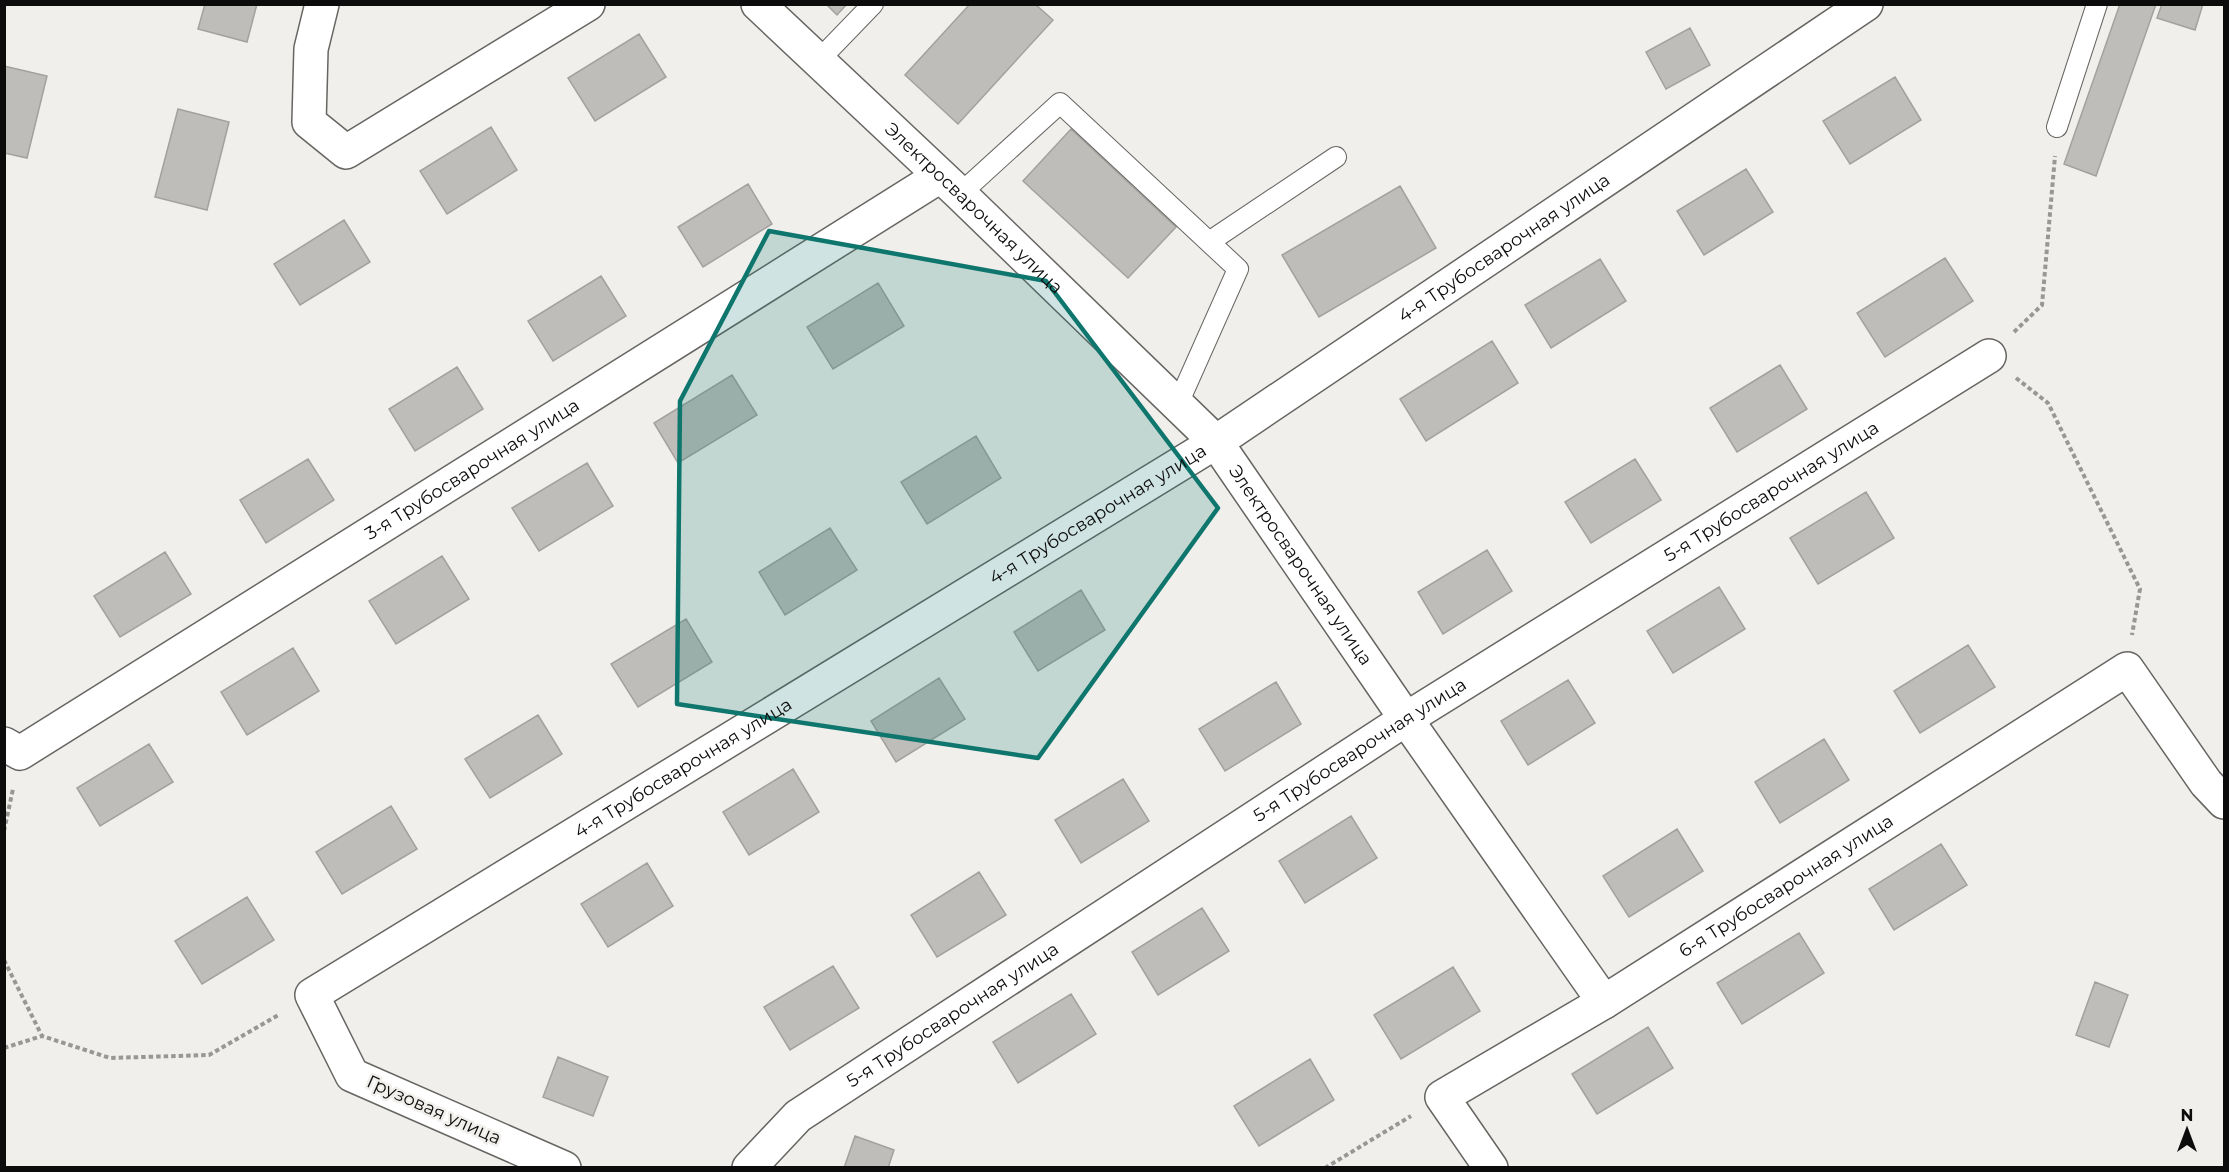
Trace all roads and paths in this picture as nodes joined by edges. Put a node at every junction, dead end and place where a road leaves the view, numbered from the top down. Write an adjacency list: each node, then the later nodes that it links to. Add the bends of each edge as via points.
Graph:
1 (322, 4): 2 (street, via 311,49 309,122 346,152)
2 (588, 4)
3 (758, 4): 7 (street, Электросварочная улица)
4 (873, 4): 7 (lane)
5 (1866, 4): 14 (street, 4-я Трубосварочная улица)
6 (2097, 4): 8 (lane)
7 (818, 61): 10 (street, Электросварочная улица)
8 (2057, 127): 12 (path, via 2042,305)
9 (1336, 157): 11 (lane)
10 (950, 185): 11 (lane, via 1060,103); 13 (street, Электросварочная улица); 17 (street, 3-я Трубосварочная улица)
11 (1209, 242): 13 (lane, via 1238,269)
12 (1989, 356): 15 (path, via 2048,402 2140,589); 16 (street, 5-я Трубосварочная улица)
13 (1178, 406): 14 (street, Электросварочная улица)
14 (1216, 442): 16 (street, Электросварочная улица); 21 (street, 4-я Трубосварочная улица)
15 (2127, 669): 18 (street, via 2206,783); 22 (street, 6-я Трубосварочная улица)
16 (1406, 719): 22 (street, Электросварочная улица); 27 (street, 5-я Трубосварочная улица, via 798,1116)
17 (12, 748): 19 (path)
18 (2224, 802)
19 (4, 831)
20 (4, 960): 23 (path)
21 (312, 995): 23 (path, via 209,1055 110,1058); 26 (street, Грузовая улица, via 352,1075)
22 (1604, 1002): 25 (street, 6-я Трубосварочная улица)
23 (42, 1036): 24 (path)
24 (4, 1048)
25 (1442, 1097): 28 (path); 29 (street)
26 (564, 1167)
27 (749, 1167)
28 (1325, 1167)
29 (1491, 1167)

